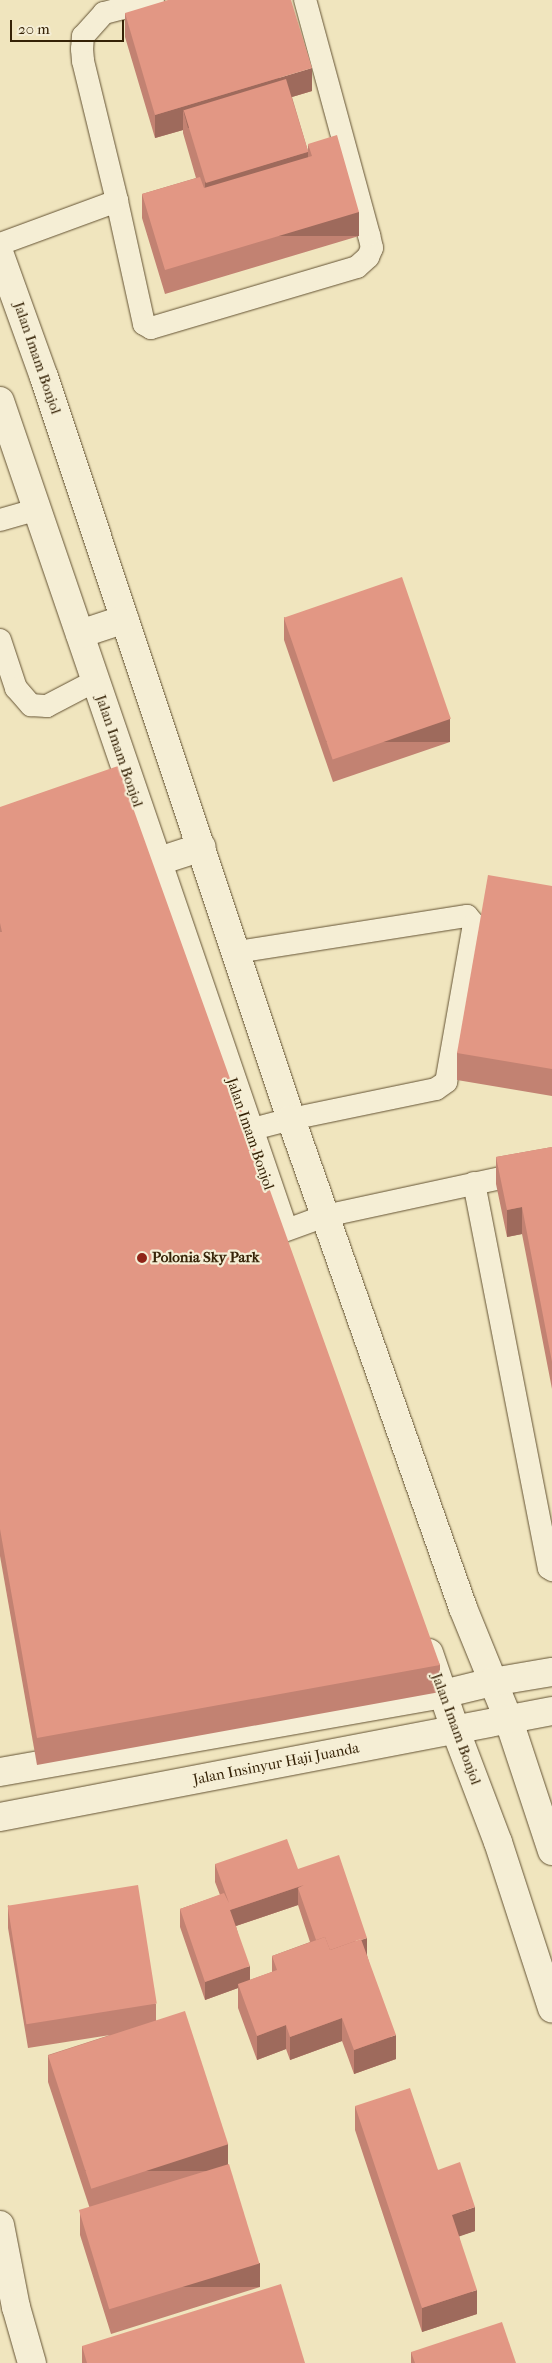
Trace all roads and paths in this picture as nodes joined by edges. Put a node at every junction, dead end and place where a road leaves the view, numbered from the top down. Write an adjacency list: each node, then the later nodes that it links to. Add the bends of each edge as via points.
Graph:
1 (153, 0): 3 (lane, via 104,13 83,36 82,61)
2 (305, 0): 3 (lane, via 370,234 372,248 368,257 356,267 152,328 144,324)
3 (117, 201): 4 (lane)
4 (0, 244)
5 (0, 255): 10 (main road, Jalan Imam Bonjol)
6 (0, 400): 7 (main road, Jalan Imam Bonjol)
7 (9, 455): 8 (main road, Jalan Imam Bonjol)
8 (38, 508): 9 (lane); 11 (main road, Jalan Imam Bonjol)
9 (0, 520)
10 (126, 619): 11 (main road); 14 (main road, Jalan Imam Bonjol)
11 (80, 634): 13 (main road, Jalan Imam Bonjol)
12 (0, 640): 13 (lane, via 16,688 31,705 47,706)
13 (95, 681): 15 (main road, Jalan Imam Bonjol)
14 (202, 847): 15 (main road); 16 (main road, Jalan Imam Bonjol)
15 (156, 862): 18 (main road, Jalan Imam Bonjol)
16 (237, 952): 17 (main road, Jalan Imam Bonjol); 17 (lane, via 467,916 474,924 446,1082 436,1088)
17 (292, 1118): 18 (lane); 21 (main road, Jalan Imam Bonjol)
18 (249, 1130): 22 (main road, Jalan Imam Bonjol)
19 (552, 1167): 20 (lane)
20 (474, 1183): 21 (lane); 24 (lane, via 549,1568)
21 (326, 1216): 22 (lane); 27 (main road, Jalan Imam Bonjol)
22 (284, 1231): 23 (main road, Jalan Imam Bonjol)
23 (293, 1259)
24 (552, 1570)
25 (420, 1628): 28 (main road, Jalan Imam Bonjol)
26 (552, 1672): 27 (main road)
27 (492, 1682): 28 (main road); 30 (main road, Jalan Imam Bonjol)
28 (442, 1694): 31 (main road, Jalan Imam Bonjol); 32 (main road)
29 (552, 1711): 30 (main road, Jalan Insinyur Haji Juanda)
30 (508, 1718): 31 (main road, Jalan Insinyur Haji Juanda); 34 (main road, Jalan Imam Bonjol)
31 (454, 1729): 33 (main road, Jalan Insinyur Haji Juanda); 35 (main road, Jalan Imam Bonjol, via 498,1842)
32 (0, 1772)
33 (0, 1817)
34 (552, 1851)
35 (552, 2008)
36 (0, 2225): 37 (main road)
37 (8, 2309): 38 (main road)
38 (32, 2363)

